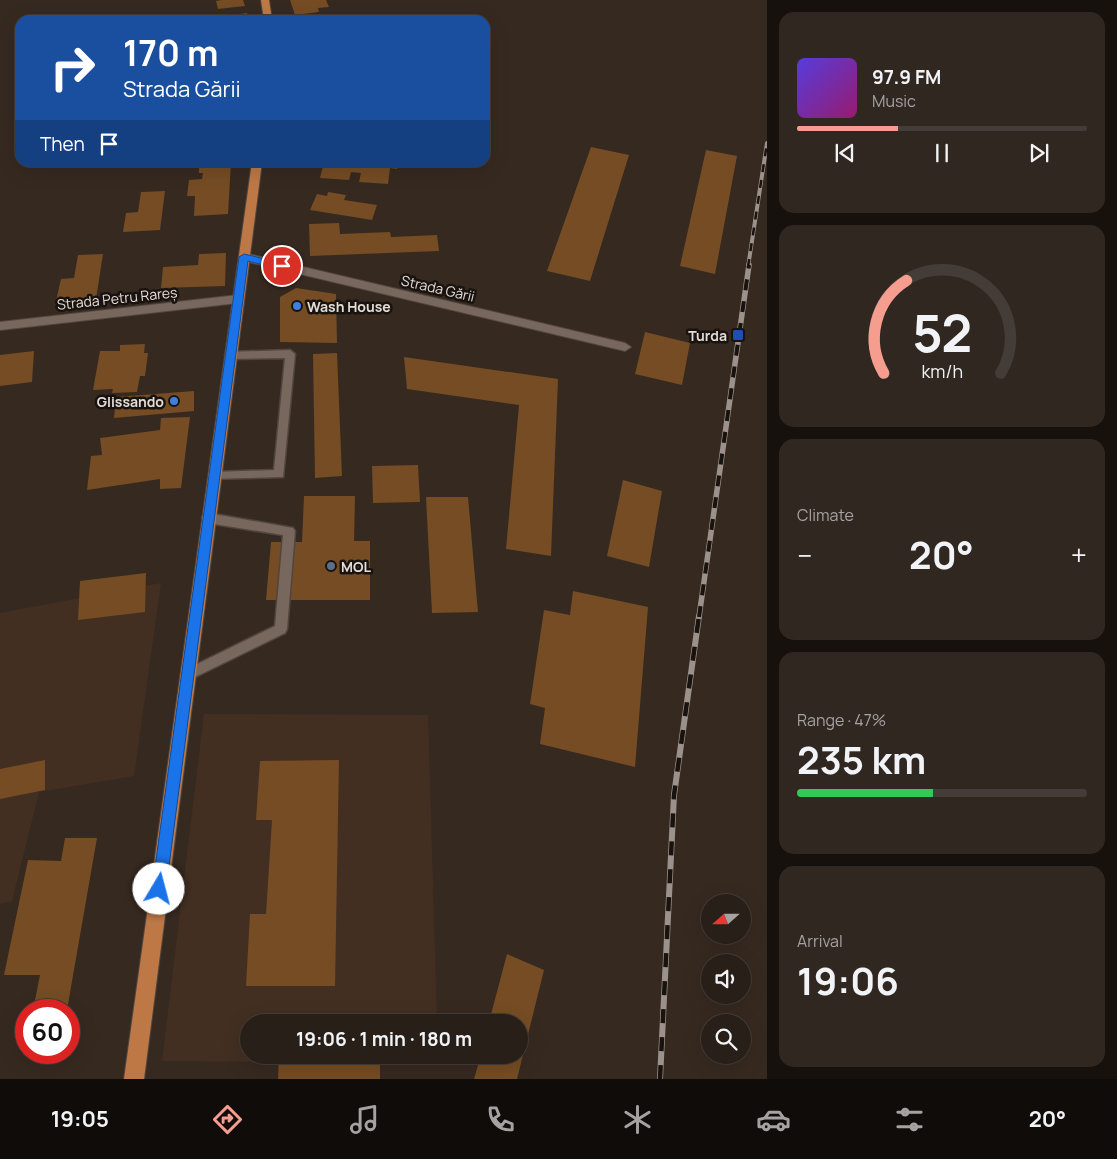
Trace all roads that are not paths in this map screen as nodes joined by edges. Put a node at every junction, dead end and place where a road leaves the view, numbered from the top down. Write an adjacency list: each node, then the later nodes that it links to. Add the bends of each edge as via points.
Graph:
1 (265, 0): 2 (main road)
2 (267, 15)
3 (256, 167): 4 (main road)
4 (244, 257): 5 (main road); 7 (street, Strada Gării)
5 (238, 299): 6 (street, Strada Petru Rareș); 8 (main road)
6 (0, 326)
7 (625, 347)
8 (230, 355): 9 (main road); 9 (lane, via 290,354 279,474)
9 (214, 476): 10 (main road)
10 (208, 518): 11 (main road); 11 (lane, via 289,531 281,629)
11 (187, 675): 12 (main road)
12 (134, 1079)

